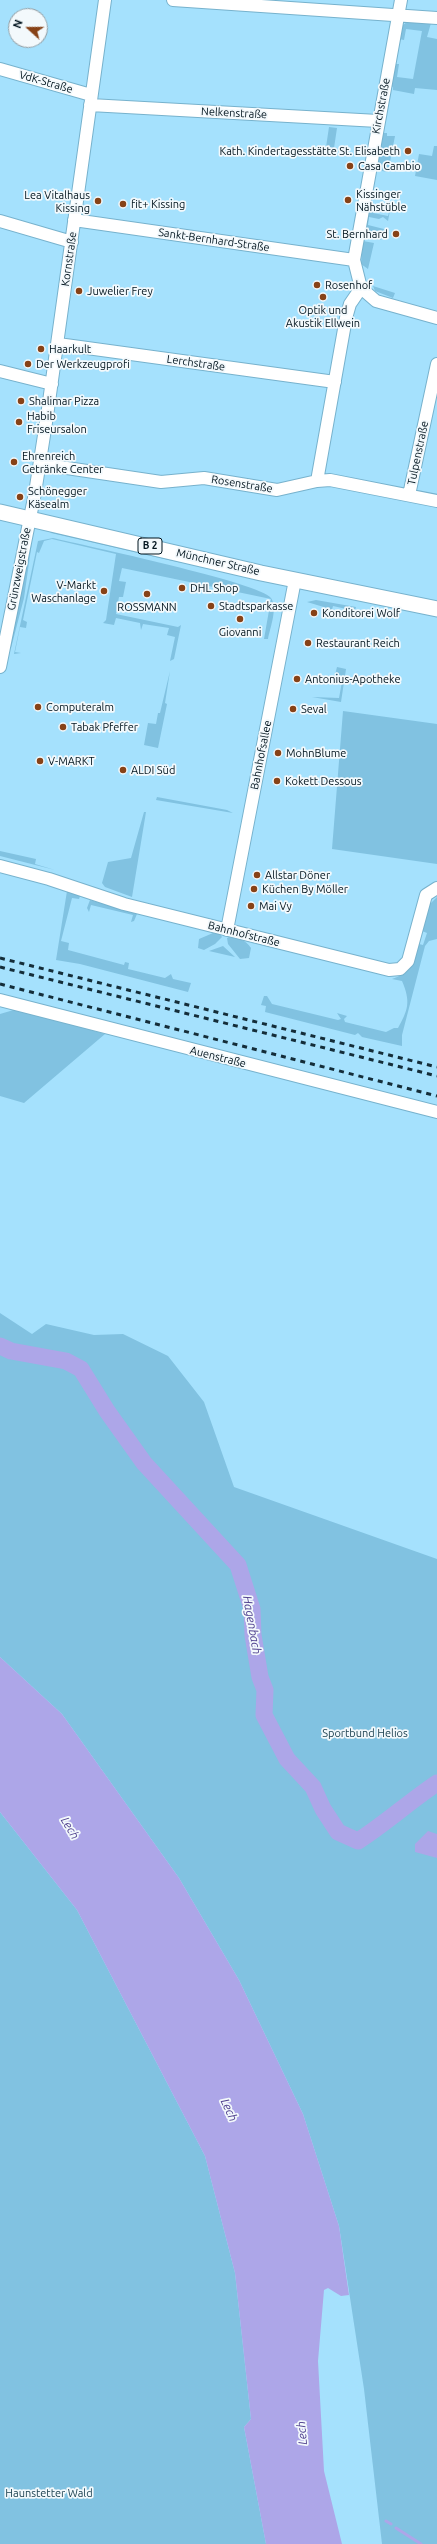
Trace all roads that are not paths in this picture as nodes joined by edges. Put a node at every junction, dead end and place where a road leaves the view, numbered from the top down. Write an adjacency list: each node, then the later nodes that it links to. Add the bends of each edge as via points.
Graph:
1 (105, 0): 7 (street, Kornstraße)
2 (173, 0): 4 (street)
3 (401, 0): 4 (street, Kirchstraße)
4 (398, 15): 5 (street); 8 (street, Kirchstraße)
5 (437, 18)
6 (0, 68): 7 (street, VdK-Straße)
7 (91, 100): 8 (street, Nelkenstraße); 9 (street, Kornstraße)
8 (378, 121): 12 (street, Kirchstraße)
9 (74, 220): 11 (street, Kornstraße); 12 (street, Sankt-Bernhard-Straße)
10 (0, 221): 11 (street)
11 (72, 242): 15 (street, Kornstraße)
12 (354, 260): 13 (street)
13 (361, 288): 14 (street, via 376,301); 18 (street, via 350,304 346,318)
14 (437, 318)
15 (58, 344): 18 (street, Lerchstraße); 19 (street, Kornstraße)
16 (437, 364): 20 (street, Tulpenstraße)
17 (0, 371): 19 (street)
18 (335, 382): 22 (street)
19 (52, 384): 21 (street, Kornstraße)
20 (432, 410): 23 (street, Tulpenstraße)
21 (40, 464): 22 (street, Rosenstraße, via 161,482 204,478 277,490); 26 (street, Kornstraße)
22 (317, 481): 23 (street, Tulpenstraße, via 330,480)
23 (410, 495): 24 (street, Tulpenstraße)
24 (437, 501)
25 (0, 512): 26 (main road, Münchner Straße / B 2)
26 (30, 518): 27 (main road, Münchner Straße / B 2); 29 (street, Grünzweigstraße)
27 (295, 580): 28 (main road, Münchner Straße / B 2); 32 (street, Bahnhofsallee)
28 (437, 609)
29 (0, 667)
30 (0, 866): 32 (street, Bahnhofstraße, via 124,904)
31 (437, 888): 32 (street, Bahnhofstraße, via 426,895 408,961 400,969 388,970)
32 (227, 930)
33 (0, 1000): 34 (street, Auenstraße)
34 (437, 1112)

